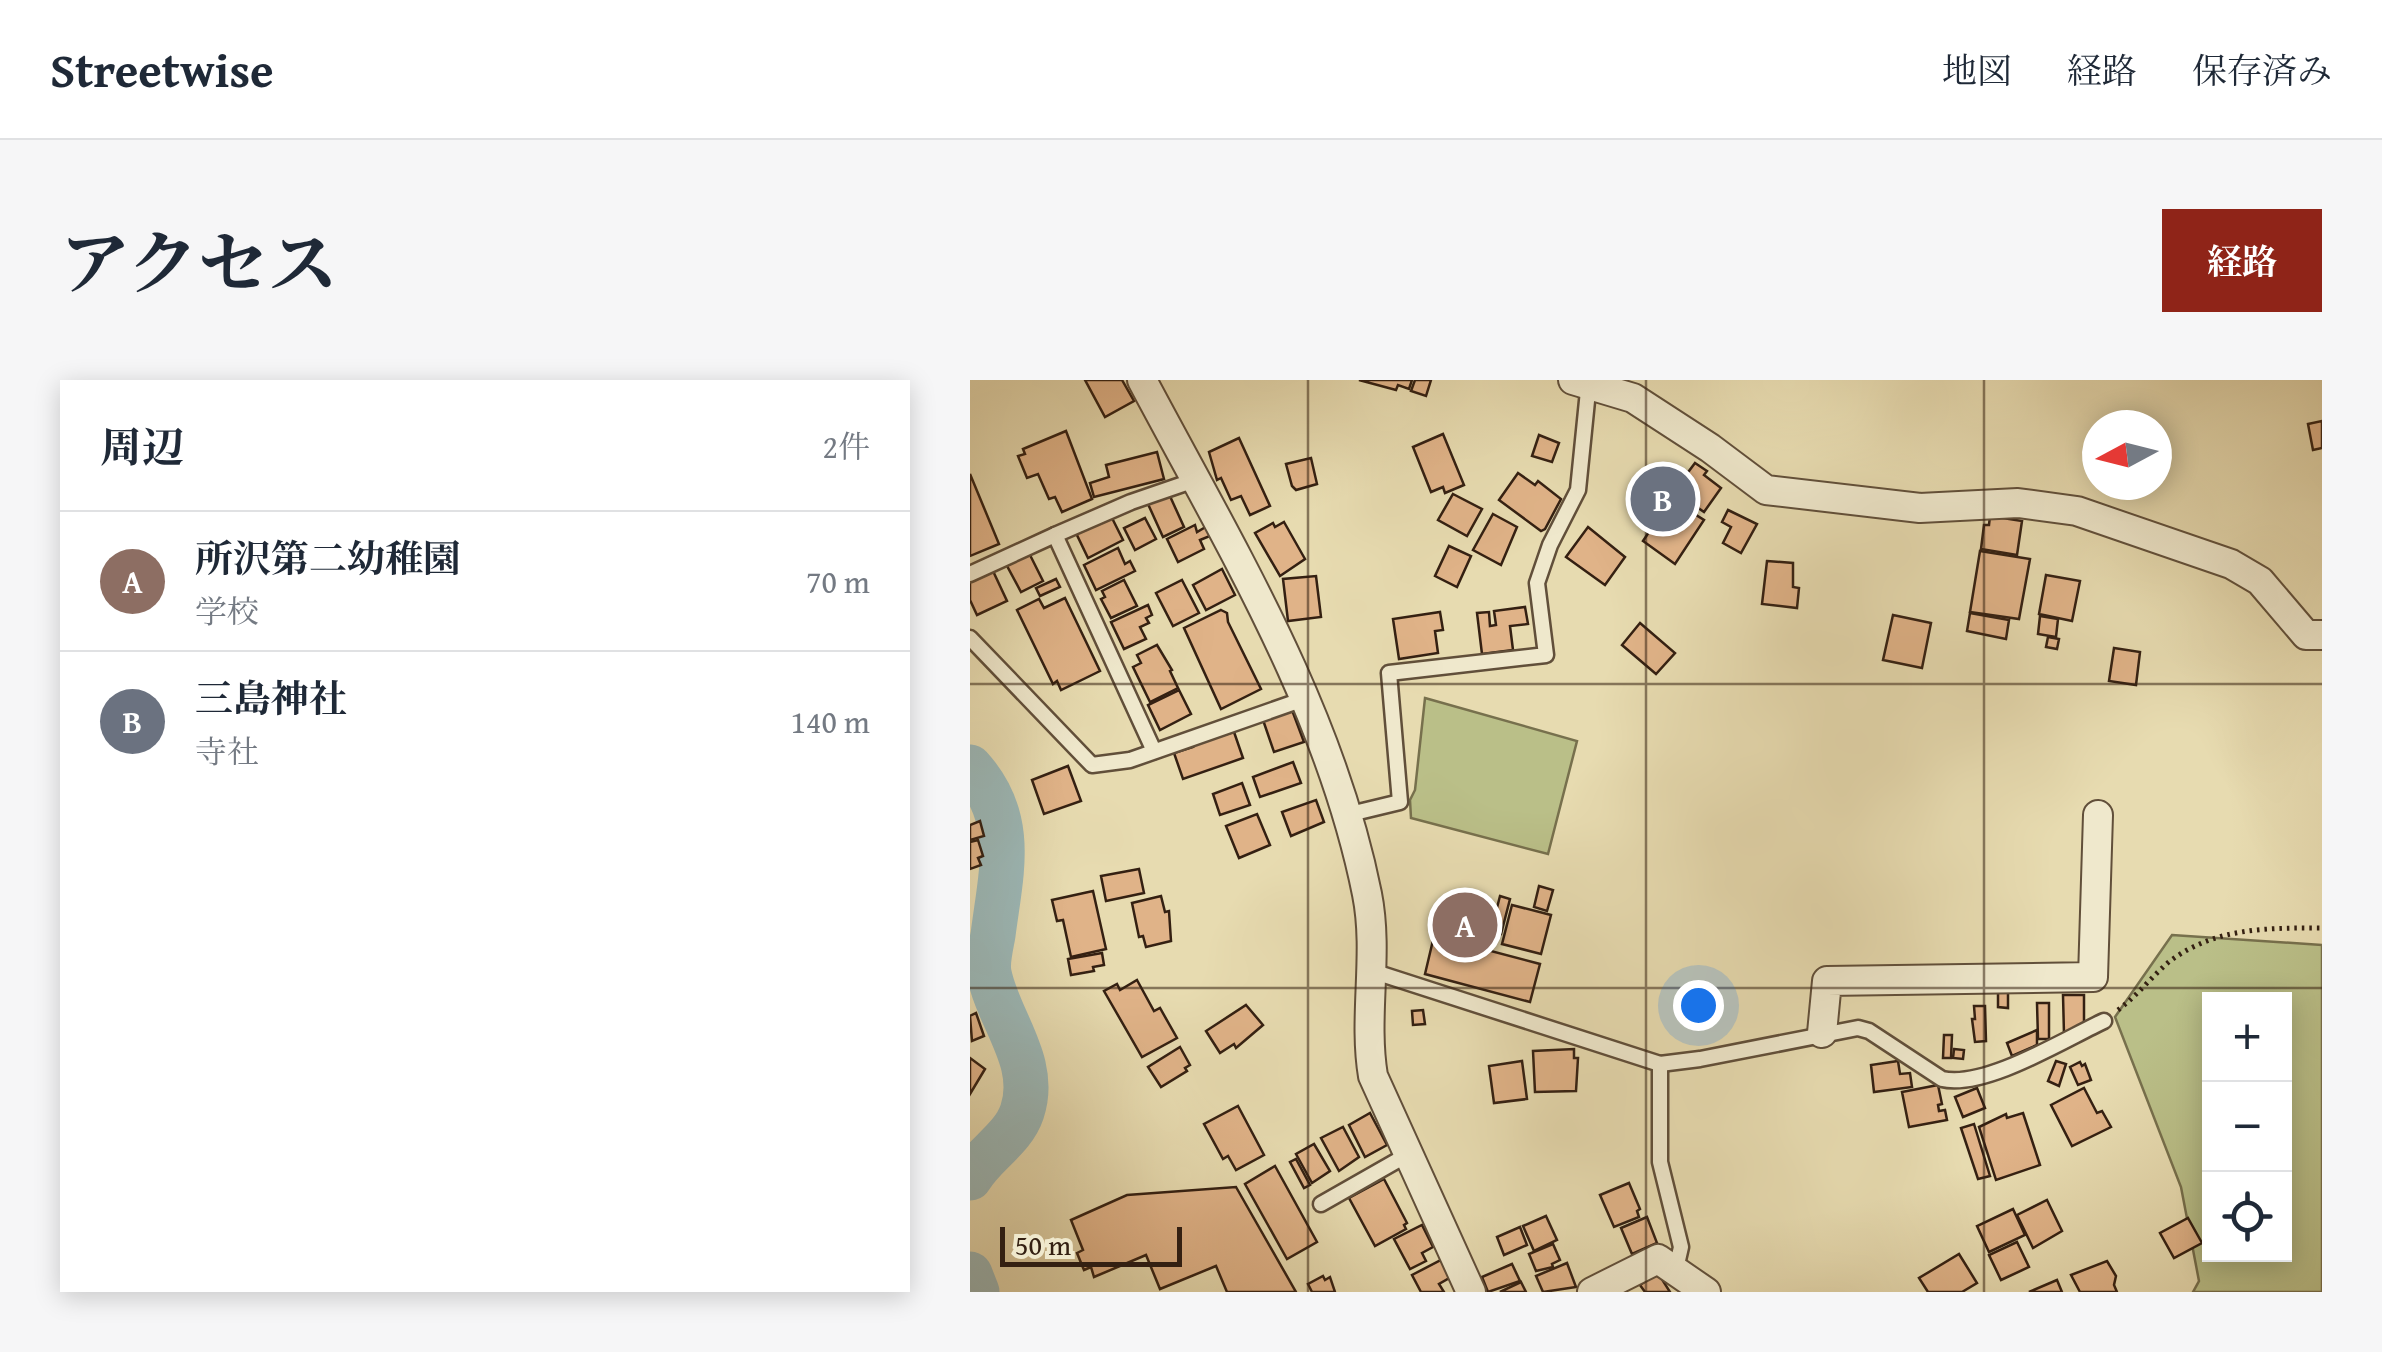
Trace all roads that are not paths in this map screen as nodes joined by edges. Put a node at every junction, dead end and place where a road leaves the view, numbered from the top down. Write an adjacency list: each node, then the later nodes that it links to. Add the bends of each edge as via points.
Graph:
1 (1142, 380): 3 (street)
2 (1584, 382): 6 (street, via 1633,398 1766,490 1920,508 2018,503 2076,511 2230,564 2260,581 2306,635); 10 (lane, via 1578,490 1537,583 1546,655 1389,673 1400,802)
3 (1196, 480): 4 (lane); 8 (street)
4 (1055, 535): 5 (lane); 9 (lane)
5 (970, 574)
6 (2322, 635)
7 (970, 638): 9 (lane, via 1092,765)
8 (1304, 699): 9 (lane); 10 (street)
9 (1154, 752)
10 (1346, 815): 12 (street, via 1368,896)
11 (2098, 816): 14 (street, via 2093,977 1828,982)
12 (1372, 971): 15 (lane); 16 (street, via 1373,1076)
13 (2104, 1021): 14 (lane, via 2014,1064 1954,1082 1869,1030)
14 (1822, 1033): 15 (lane)
15 (1660, 1064): 18 (lane, via 1660,1162 1681,1247)
16 (1407, 1155): 17 (lane); 19 (street)
17 (1322, 1204)
18 (1676, 1269): 20 (street, via 1658,1259); 21 (street)
19 (1470, 1292)
20 (1592, 1292)
21 (1706, 1292)

